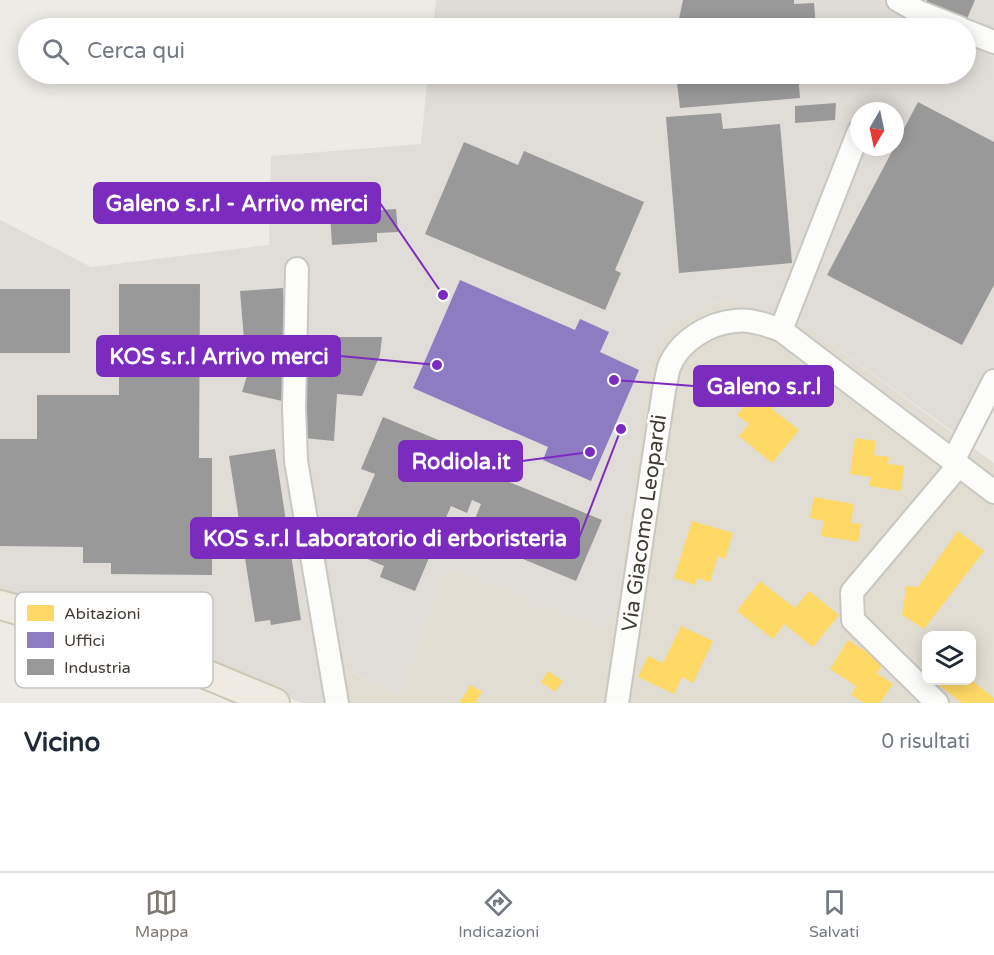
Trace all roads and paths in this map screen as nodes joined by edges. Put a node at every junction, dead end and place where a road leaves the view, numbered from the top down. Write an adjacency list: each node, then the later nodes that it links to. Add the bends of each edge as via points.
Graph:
1 (898, 0): 2 (street)
2 (934, 18)
3 (976, 35): 4 (street)
4 (994, 42)
5 (850, 154): 7 (street)
6 (297, 269): 15 (street, via 296,460)
7 (781, 330): 9 (street, Via Giacomo Leopardi); 16 (street, Via Giacomo Leopardi, via 762,323 736,321 711,327 680,348 669,366)
8 (994, 381): 9 (street)
9 (956, 463): 10 (street, Via Giacomo Leopardi); 17 (street, via 852,592 852,620)
10 (994, 492)
11 (0, 605): 12 (main road)
12 (15, 609)
13 (213, 677): 14 (main road)
14 (275, 703)
15 (337, 703)
16 (617, 703)
17 (937, 703)

